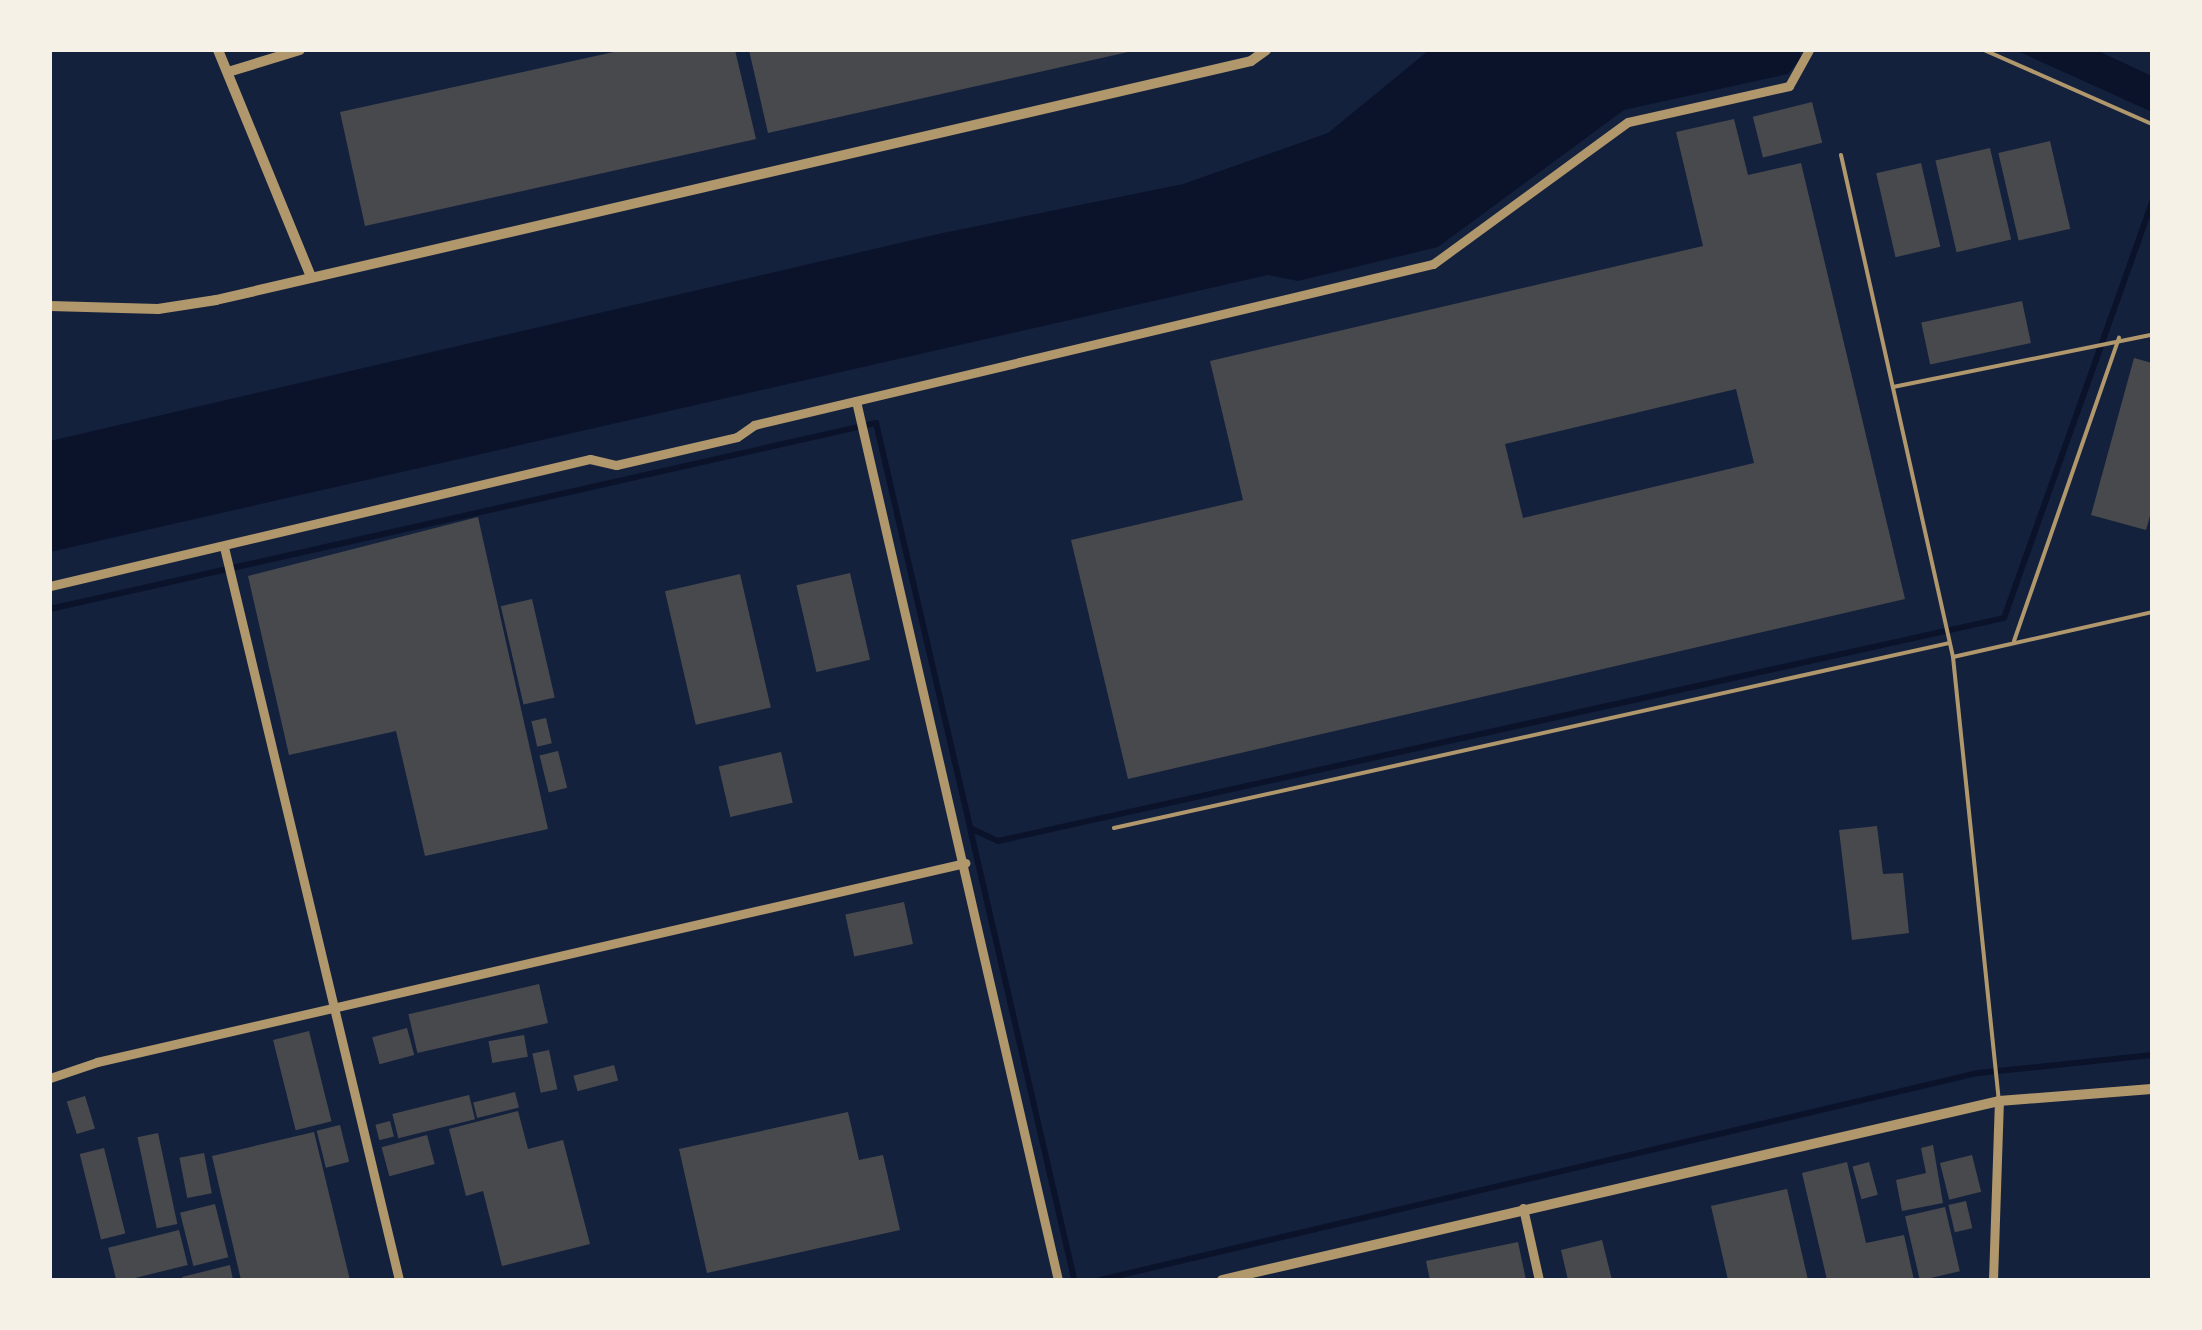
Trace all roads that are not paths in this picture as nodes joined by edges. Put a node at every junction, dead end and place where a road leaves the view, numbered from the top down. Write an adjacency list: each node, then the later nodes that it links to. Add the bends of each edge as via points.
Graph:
1 (218, 50): 6 (street)
2 (300, 50): 6 (street)
3 (1266, 50): 9 (street, via 1251,60)
4 (1809, 50): 14 (street, via 1789,86 1628,122 1433,264)
5 (1984, 50): 7 (lane)
6 (228, 72): 9 (street)
7 (2152, 124)
8 (1841, 155): 13 (lane)
9 (310, 277): 10 (street, via 158,308)
10 (50, 306)
11 (2152, 335): 12 (lane)
12 (2118, 338): 13 (lane); 18 (lane)
13 (1892, 387): 19 (lane)
14 (856, 402): 15 (street, via 616,465 590,459); 22 (street)
15 (224, 547): 16 (street); 23 (street)
16 (50, 586)
17 (2152, 612): 18 (lane)
18 (2014, 641): 20 (lane)
19 (1949, 642): 20 (lane); 21 (lane)
20 (1953, 656): 26 (lane)
21 (1114, 828)
22 (965, 863): 23 (street); 29 (street)
23 (338, 1008): 24 (street); 28 (street)
24 (50, 1078)
25 (2152, 1088): 26 (street)
26 (1999, 1101): 27 (street); 32 (street)
27 (1523, 1208): 30 (street); 31 (street)
28 (400, 1280)
29 (1058, 1280)
30 (1222, 1280)
31 (1539, 1280)
32 (1993, 1280)

